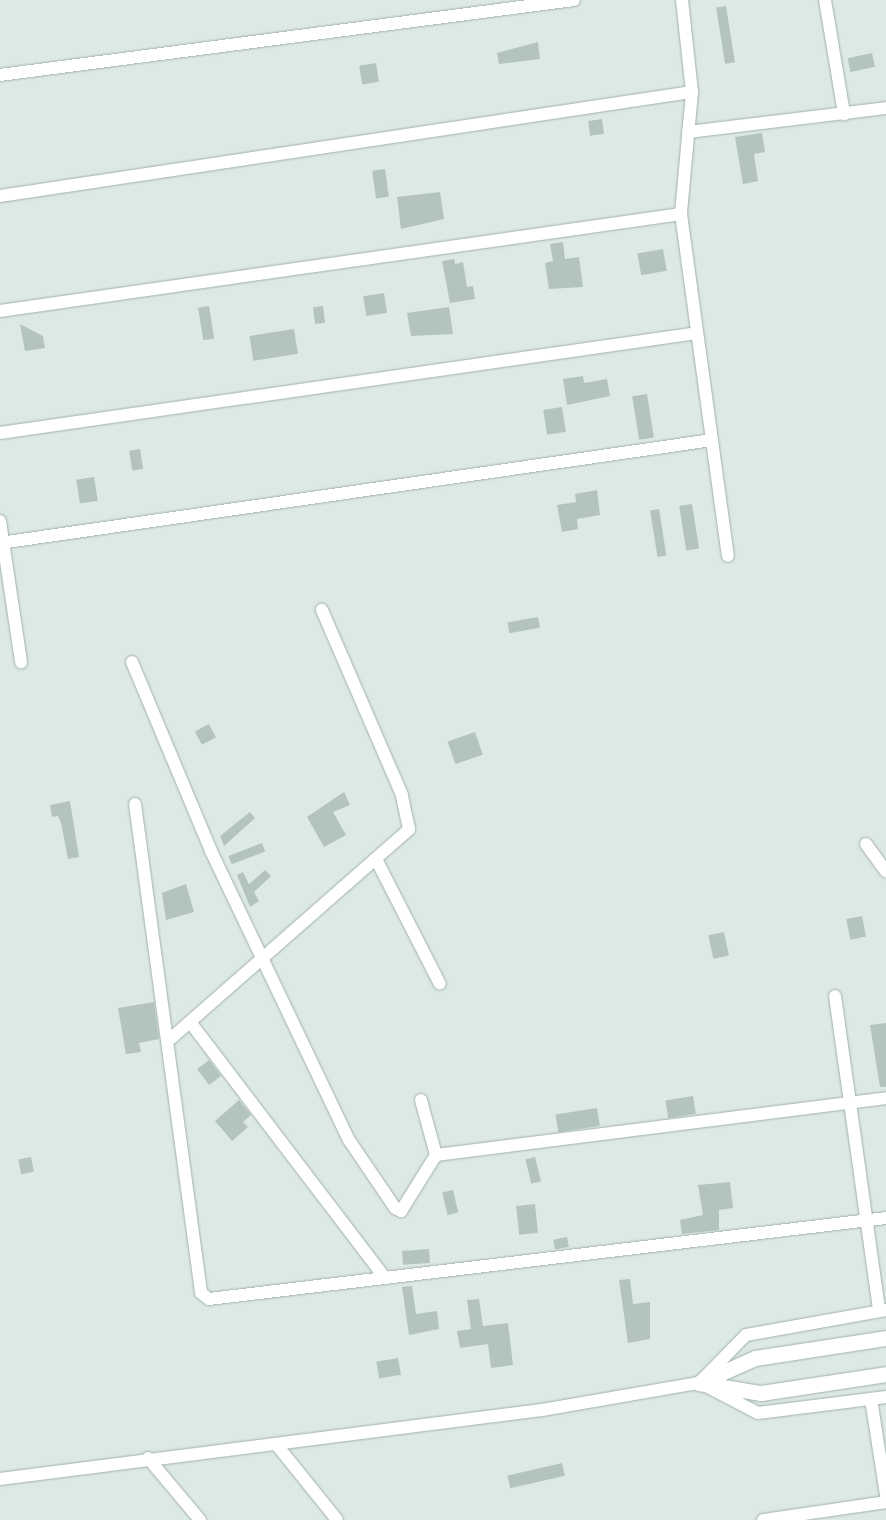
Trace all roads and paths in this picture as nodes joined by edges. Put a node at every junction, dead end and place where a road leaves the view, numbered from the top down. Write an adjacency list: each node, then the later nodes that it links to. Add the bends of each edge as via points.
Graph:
1 (574, 0): 4 (street)
2 (682, 0): 5 (street)
3 (826, 0): 7 (street)
4 (0, 75)
5 (692, 92): 8 (street); 9 (street)
6 (886, 108): 7 (street)
7 (844, 114): 8 (street)
8 (688, 132): 10 (street)
9 (0, 196)
10 (681, 214): 11 (street); 12 (street)
11 (0, 311)
12 (697, 333): 13 (street); 14 (street)
13 (0, 433)
14 (712, 440): 16 (street); 17 (street)
15 (0, 521): 16 (street)
16 (2, 542): 19 (street)
17 (728, 556)
18 (322, 610): 23 (street, via 409,815 410,829)
19 (21, 662)
20 (132, 662): 25 (street, via 211,851)
21 (135, 804): 29 (street)
22 (866, 844): 24 (street)
23 (376, 859): 25 (street); 26 (street)
24 (886, 872)
25 (264, 958): 28 (street); 33 (street, via 349,1140 394,1208 401,1211 408,1203)
26 (440, 984)
27 (835, 996): 32 (street)
28 (190, 1022): 29 (street); 36 (street)
29 (168, 1041): 36 (street, via 201,1293 209,1299)
30 (886, 1098): 32 (street)
31 (421, 1100): 33 (street)
32 (852, 1103): 33 (street); 35 (street)
33 (436, 1155)
34 (886, 1218): 35 (street)
35 (867, 1220): 36 (street); 37 (street)
36 (385, 1278)
37 (882, 1311): 40 (street, via 746,1335)
38 (886, 1338): 40 (street, via 755,1358)
39 (886, 1374): 40 (street, via 761,1393)
40 (699, 1383): 42 (street, via 758,1413); 43 (street, via 542,1410)
41 (886, 1397): 42 (street)
42 (871, 1399): 46 (street)
43 (276, 1444): 44 (street); 49 (street)
44 (148, 1458): 45 (street); 48 (street)
45 (0, 1479)
46 (886, 1495)
47 (886, 1502): 50 (street)
48 (200, 1520)
49 (338, 1520)
50 (763, 1520)

